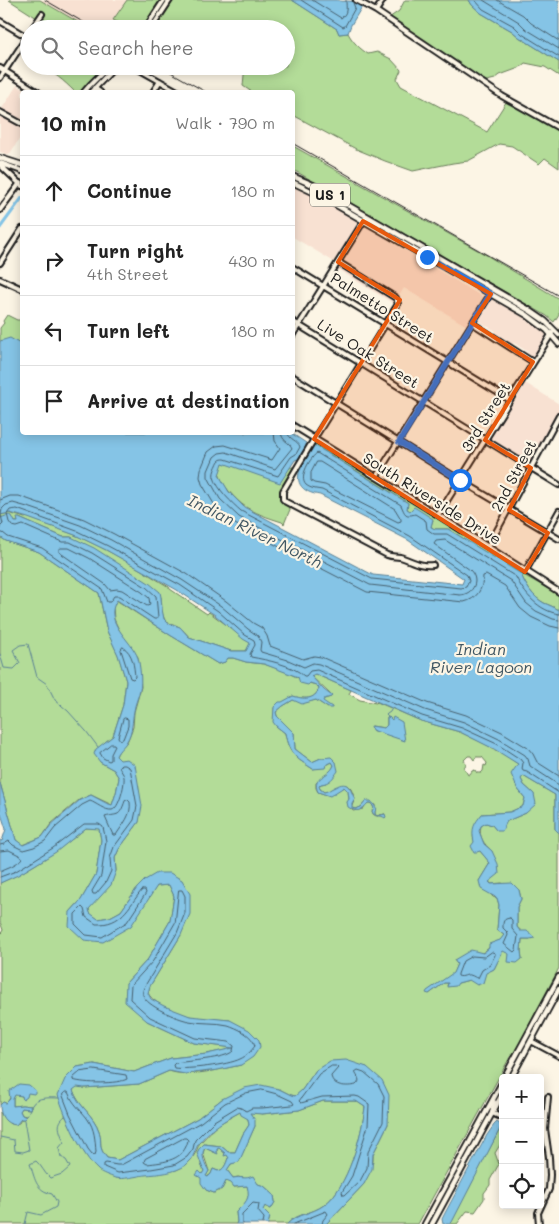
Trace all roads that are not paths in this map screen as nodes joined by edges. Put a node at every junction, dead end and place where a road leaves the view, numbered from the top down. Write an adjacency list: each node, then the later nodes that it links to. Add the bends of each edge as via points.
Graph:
1 (164, 0): 8 (street)
2 (170, 0): 9 (street)
3 (356, 0): 5 (street)
4 (383, 0): 5 (street)
5 (376, 12): 28 (street, via 502,96)
6 (42, 14): 7 (street)
7 (38, 20)
8 (151, 20)
9 (157, 20)
10 (0, 21): 11 (street)
11 (20, 32)
12 (20, 48): 14 (street)
13 (0, 68): 14 (street)
14 (4, 71): 18 (street); 21 (street)
15 (100, 75): 20 (street)
16 (107, 75): 23 (street)
17 (149, 75): 19 (street)
18 (0, 78)
19 (160, 81): 24 (street); 25 (street)
20 (90, 85): 22 (street); 23 (street)
21 (35, 90)
22 (86, 90)
23 (93, 90)
24 (154, 90)
25 (176, 90)
26 (0, 112): 27 (street)
27 (20, 123)
28 (559, 128)
29 (0, 158): 31 (main road)
30 (0, 164): 32 (main road); 34 (street)
31 (20, 164)
32 (20, 170)
33 (295, 178): 37 (main road, US 1)
34 (20, 183)
35 (295, 183): 37 (main road, US 1)
36 (20, 185): 38 (street)
37 (320, 193): 39 (main road, US 1)
38 (0, 210)
39 (365, 218): 41 (street); 47 (main road, US 1)
40 (20, 232): 42 (street)
41 (338, 262): 45 (street); 50 (street, one-way to 41, via 398,300)
42 (0, 263)
43 (295, 269): 45 (street, Palmetto Street)
44 (0, 279): 46 (street)
45 (324, 286): 50 (street, Palmetto Street); 51 (street)
46 (20, 288)
47 (492, 292): 49 (street); 53 (main road, US 1, via 535,314)
48 (295, 323): 51 (street, Live Oak Street)
49 (472, 323): 56 (street); 57 (street)
50 (386, 324): 56 (street, Palmetto Street); 58 (street)
51 (299, 325): 52 (street); 58 (street, Live Oak Street)
52 (295, 331)
53 (553, 332): 54 (main road, US 1); 55 (main road, US 1); 57 (street, 3rd Street)
54 (559, 335)
55 (559, 344)
56 (447, 362): 60 (street, Palmetto Street); 61 (street)
57 (533, 362): 60 (street, 3rd Street)
58 (361, 364): 61 (street, Live Oak Street); 62 (street)
59 (295, 378): 62 (street)
60 (510, 400): 68 (street, 3rd Street)
61 (423, 402): 68 (street, Live Oak Street); 69 (street)
62 (336, 403): 67 (street); 69 (street)
63 (559, 416): 65 (street, 2nd Street)
64 (295, 427): 67 (street, South Riverside Drive)
65 (553, 427): 66 (street); 70 (street, 2nd Street)
66 (559, 430)
67 (314, 439): 71 (street, South Riverside Drive); 80 (street, via 285,487 283,499 393,558 398,556 426,567)
68 (485, 440): 70 (street, Live Oak Street); 72 (street, 3rd Street)
69 (399, 442): 71 (street); 72 (street)
70 (531, 468): 73 (street, Live Oak Street); 74 (street, 2nd Street)
71 (376, 477): 76 (street, South Riverside Drive)
72 (460, 480): 74 (street); 76 (street, 3rd Street)
73 (559, 485)
74 (509, 510): 77 (street); 79 (street, 2nd Street)
75 (559, 512): 77 (street)
76 (438, 515): 79 (street, South Riverside Drive)
77 (548, 532): 78 (street); 81 (street)
78 (559, 539)
79 (488, 547): 81 (street, South Riverside Drive)
80 (433, 566)
81 (525, 572): 82 (street, South Riverside Drive)
82 (559, 592)
83 (559, 977): 85 (main road)
84 (559, 989): 86 (main road)
85 (543, 1006): 86 (main road, via 530,1034); 87 (main road)
86 (531, 1041): 87 (main road); 88 (street); 90 (main road)
87 (516, 1056): 89 (main road)
88 (559, 1056)
89 (507, 1074)
90 (513, 1074)
91 (499, 1088): 97 (main road)
92 (499, 1090): 95 (street)
93 (548, 1097): 98 (street)
94 (499, 1100): 95 (main road)
95 (492, 1112): 96 (street); 97 (street); 102 (main road)
96 (499, 1115)
97 (479, 1124): 100 (main road)
98 (544, 1124)
99 (544, 1135): 103 (street, via 550,1175 549,1189 538,1213)
100 (443, 1191): 101 (main road); 102 (main road)
101 (425, 1224)
102 (431, 1224)
103 (539, 1224)

